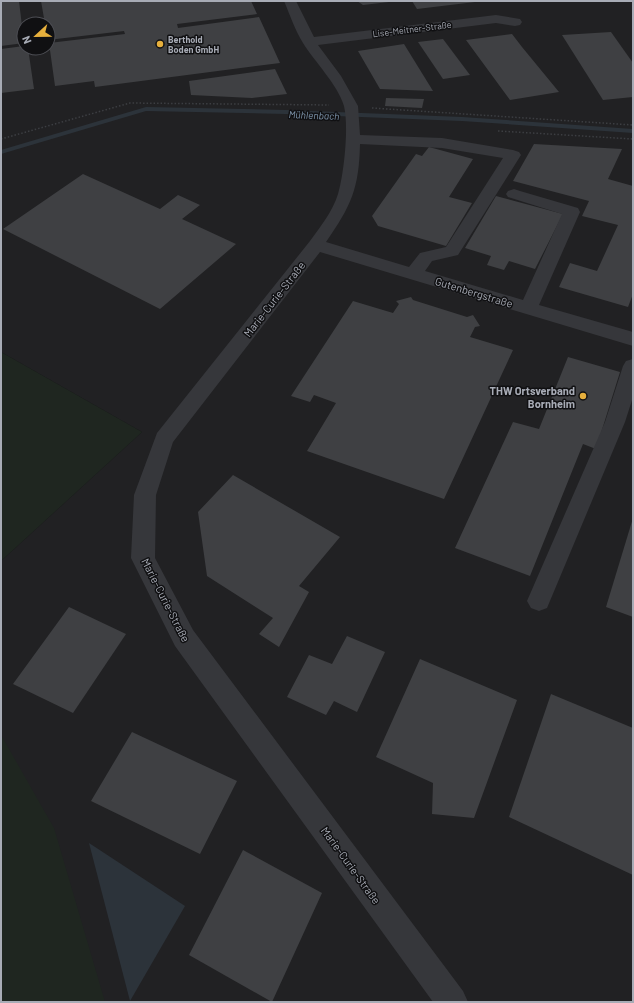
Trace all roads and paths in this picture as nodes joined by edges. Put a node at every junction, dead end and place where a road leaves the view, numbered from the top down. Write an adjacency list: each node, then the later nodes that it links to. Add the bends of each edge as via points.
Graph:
1 (290, 1): 3 (street)
2 (515, 22): 3 (street, Lise-Meitner-Straße, via 496,19)
3 (309, 42): 4 (street, via 334,76)
4 (352, 123): 5 (path); 6 (path, via 283,104 130,103); 8 (street, Marie-Curie-Straße, via 352,160 346,195); 9 (street, via 442,143 513,155 452,251 426,257)
5 (633, 125)
6 (1, 139)
7 (514, 194): 10 (street, via 572,212)
8 (316, 245): 9 (street, Gutenbergstraße); 14 (street, Marie-Curie-Straße, via 164,439 145,496 143,558 184,638)
9 (413, 274): 10 (street, Gutenbergstraße)
10 (528, 308): 11 (street, Gutenbergstraße)
11 (633, 339)
12 (633, 366): 13 (street, via 615,422)
13 (539, 601)
14 (452, 1002)

